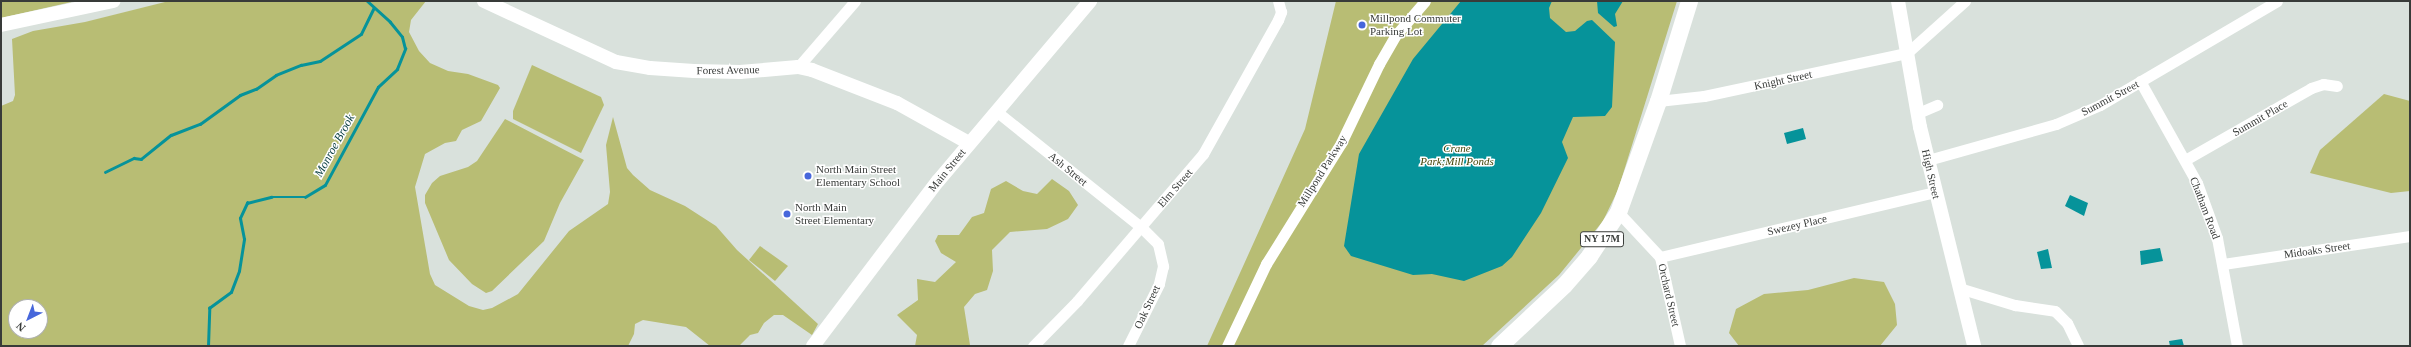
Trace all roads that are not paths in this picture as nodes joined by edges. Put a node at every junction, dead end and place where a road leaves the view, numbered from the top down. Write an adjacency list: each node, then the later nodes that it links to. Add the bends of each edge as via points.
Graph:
1 (114, 1): 11 (street)
2 (484, 1): 13 (street, Forest Avenue, via 616,62 650,68 694,71 740,72)
3 (855, 1): 13 (street)
4 (1090, 1): 18 (street, Main Street)
5 (1425, 1): 33 (street, Millpond Parkway, via 1395,36 1341,143 1266,264)
6 (1689, 1): 16 (main road, NY 17M)
7 (1898, 1): 12 (street, High Street)
8 (1965, 1): 12 (street)
9 (2277, 1): 14 (street, Summit Street)
10 (1279, 3): 25 (street, Elm Street, via 1278,20 1207,148)
11 (1, 25)
12 (1907, 53): 16 (street, Knight Street, via 1698,97); 19 (street, High Street)
13 (798, 67): 20 (street, Forest Avenue, via 843,80 897,102)
14 (2140, 81): 21 (street, Summit Street, via 2100,105 2056,124); 22 (street, Chatham Road)
15 (2337, 86): 22 (street, Summit Place, via 2323,84 2311,88)
16 (1658, 101): 24 (main road, NY 17M)
17 (1937, 105): 19 (street)
18 (996, 111): 20 (street, Main Street); 25 (street, Ash Street)
19 (1918, 113): 21 (street, High Street)
20 (969, 143): 30 (street, Main Street)
21 (1928, 160): 23 (street, High Street)
22 (2185, 160): 28 (street, Chatham Road, via 2197,183 2217,238)
23 (1935, 192): 27 (street, Swezey Place); 29 (street, High Street)
24 (1618, 212): 27 (street, Orchard Street); 34 (main road, NY 17M, via 1589,256 1564,285)
25 (1141, 227): 31 (street, Elm Street, via 1077,302); 32 (street, Oak Street, via 1158,244 1163,266 1159,284)
26 (2410, 236): 28 (street, Midoaks Street)
27 (1660, 257): 35 (street, Orchard Street)
28 (2223, 264): 38 (street, Chatham Road)
29 (1959, 288): 36 (street, High Street); 37 (street, via 2015,305 2055,312 2067,323)
30 (813, 346)
31 (1033, 346)
32 (1128, 346)
33 (1226, 346)
34 (1499, 346)
35 (1680, 346)
36 (1974, 346)
37 (2078, 346)
38 (2237, 346)

